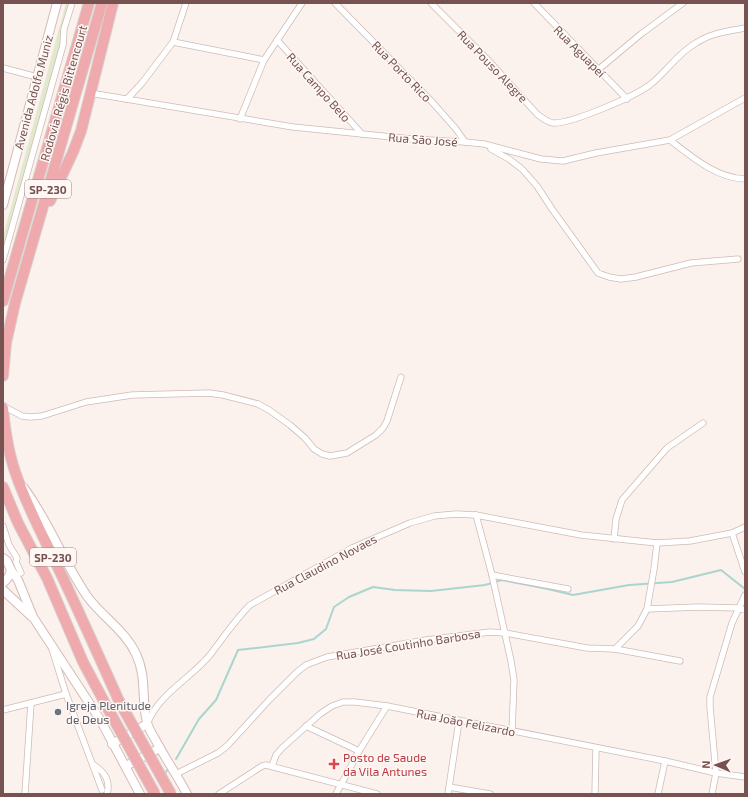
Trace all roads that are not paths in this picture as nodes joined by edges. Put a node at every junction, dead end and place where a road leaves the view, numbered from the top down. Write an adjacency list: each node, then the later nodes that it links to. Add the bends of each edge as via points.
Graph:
1 (57, 3): 18 (street, Avenida Adolfo Muniz)
2 (72, 3): 32 (street, via 64,29 61,52)
3 (89, 3): 33 (highway, Rodovia Régis Bittencourt / SP-230)
4 (102, 3): 30 (highway, Rodovia Régis Bittencourt / SP-230)
5 (113, 3): 19 (highway)
6 (186, 3): 14 (street)
7 (302, 3): 13 (street)
8 (335, 3): 26 (street, Rua Porto Rico, via 433,103)
9 (430, 3): 20 (street, Rua Pouso Alegre, via 545,120 558,122 596,111)
10 (534, 3): 17 (street, Rua Aguapeí)
11 (683, 3): 17 (street)
12 (745, 28): 20 (street, via 710,36 695,43 680,54 652,83)
13 (277, 40): 15 (street); 24 (street, Rua Campo Belo)
14 (173, 42): 15 (street); 22 (street)
15 (264, 60): 23 (street)
16 (3, 68): 18 (street)
17 (599, 69): 20 (street, Rua Aguapeí)
18 (37, 77): 29 (street, Avenida Adolfo Muniz)
19 (90, 93): 22 (street, Rua São José); 30 (highway, via 73,152)
20 (627, 98)
21 (745, 98): 25 (street, Rua São José)
22 (128, 99): 23 (street, Rua São José)
23 (240, 119): 24 (street, Rua São José)
24 (362, 134): 26 (street, Rua São José)
25 (670, 140): 27 (street, Rua São José, via 563,161 540,159); 28 (street, via 711,169 727,177)
26 (465, 142): 27 (street, Rua São José)
27 (484, 144): 31 (street, via 522,169 598,272 609,277 636,277 691,263)
28 (745, 179)
29 (3, 205)
30 (37, 230): 34 (highway, Rodovia Régis Bittencourt / SP-230, via 12,316)
31 (738, 259)
32 (3, 260)
33 (3, 301)
34 (3, 376)
35 (401, 377): 36 (street, via 383,428 355,448 330,456 314,449 290,425 270,410 258,404 223,395 132,395 86,402 42,416 30,417)
36 (3, 407): 38 (highway, SP-230, via 8,441)
37 (703, 423): 44 (street, via 667,448 622,500 616,519)
38 (18, 479): 68 (street, via 88,597 128,639 135,652 144,678); 89 (highway, SP-230, bridge, via 119,701)
39 (3, 487): 88 (highway, SP-230, bridge, via 83,662)
40 (476, 516): 44 (street, Rua Claudino Novaes); 50 (street); 68 (street, Rua Claudino Novaes, via 434,516 382,534 250,605 192,674 155,707)
41 (3, 526): 49 (street)
42 (745, 527): 43 (street, Rua Claudino Novaes)
43 (732, 532): 45 (street, Rua Claudino Novaes, via 690,541); 48 (street)
44 (614, 539): 45 (street, Rua Claudino Novaes)
45 (657, 543): 56 (street)
46 (3, 558): 47 (street, via 8,561)
47 (11, 570): 51 (street); 58 (street, via 18,580)
48 (745, 572)
49 (21, 573)
50 (492, 577): 52 (street); 59 (street)
51 (3, 583)
52 (568, 589)
53 (3, 590): 58 (street)
54 (745, 595): 55 (street)
55 (738, 608): 56 (street); 57 (street); 79 (street, via 710,697)
56 (647, 609): 61 (street, via 638,626)
57 (745, 610)
58 (33, 617): 60 (street)
59 (505, 633): 61 (street, Rua José Coutinho Barbosa, via 564,645); 70 (street, via 514,680); 80 (street, Rua José Coutinho Barbosa, via 490,632 410,643 327,657 306,665 270,699 227,746)
60 (49, 641): 63 (street); 71 (street, via 84,693)
61 (616, 649): 62 (street, Rua José Coutinho Barbosa)
62 (680, 661)
63 (66, 694): 64 (street); 76 (street)
64 (31, 703): 66 (street); 86 (street)
65 (387, 706): 67 (street, Rua João Felizardo); 69 (street, Rua João Felizardo, via 343,702 332,706); 74 (street)
66 (3, 710)
67 (459, 721): 70 (street, Rua João Felizardo); 83 (street)
68 (147, 724): 71 (street); 72 (street)
69 (306, 726): 74 (street); 78 (street, Rua João Felizardo, via 276,755)
70 (512, 732): 73 (street, Rua João Felizardo)
71 (112, 744): 77 (street)
72 (160, 748): 77 (street); 80 (street)
73 (596, 748): 75 (street, Rua João Felizardo); 96 (street)
74 (359, 751): 82 (street)
75 (665, 761): 79 (street, Rua João Felizardo); 97 (street)
76 (94, 765): 84 (street); 87 (street, via 105,775 109,786)
77 (126, 766): 85 (street)
78 (272, 766): 82 (street); 91 (street, via 262,766)
79 (716, 773): 81 (street, Rua João Felizardo); 98 (street)
80 (176, 774): 90 (street)
81 (745, 777)
82 (341, 785): 92 (street); 93 (street)
83 (449, 787): 94 (street); 95 (street)
84 (102, 790)
85 (138, 791)
86 (25, 794)
87 (107, 794)
88 (155, 794)
89 (171, 794)
90 (187, 794)
91 (219, 794)
92 (336, 794)
93 (377, 794)
94 (448, 794)
95 (490, 794)
96 (594, 794)
97 (658, 794)
98 (712, 794)

